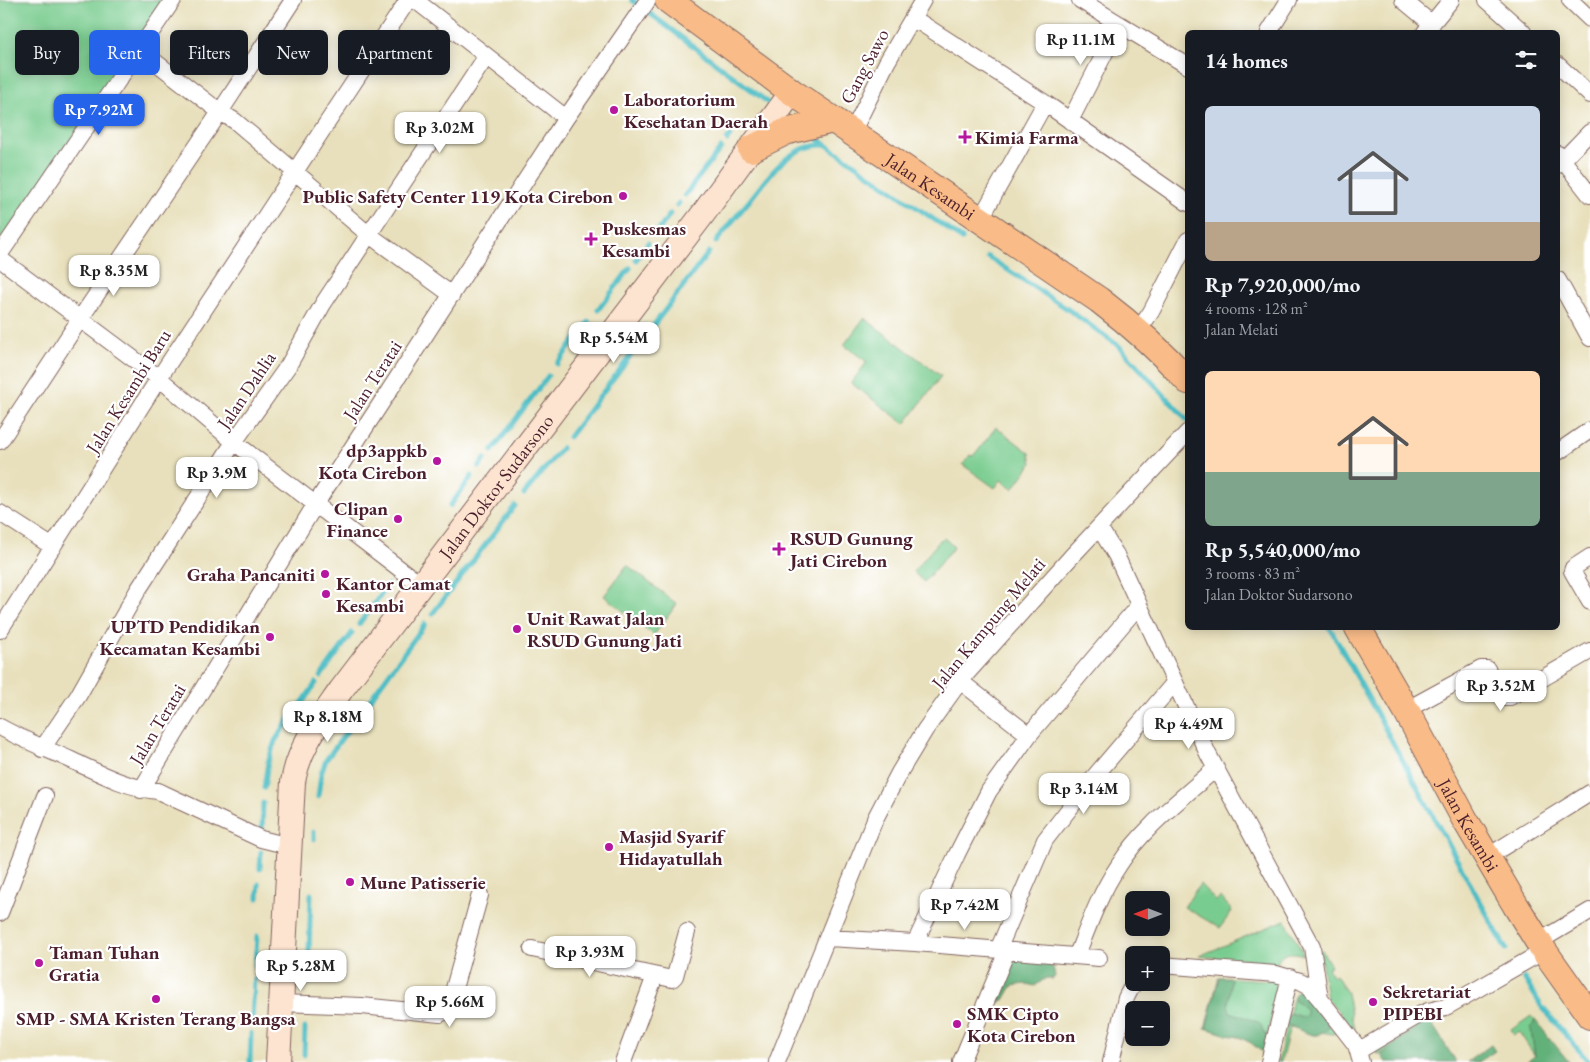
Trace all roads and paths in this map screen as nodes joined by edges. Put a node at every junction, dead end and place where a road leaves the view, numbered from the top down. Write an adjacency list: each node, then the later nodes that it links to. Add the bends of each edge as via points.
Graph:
1 (174, 0): 18 (street)
2 (293, 0): 29 (street)
3 (408, 0): 37 (street, Jalan Kesambi Baru)
4 (415, 0): 21 (street)
5 (648, 0): 30 (street, Jalan Teratai)
6 (668, 0): 28 (main road, Jalan Kesambi)
7 (923, 0): 14 (street, Gang Sawo)
8 (1080, 0): 16 (street)
9 (1289, 0): 19 (street)
10 (1403, 0): 17 (street)
11 (1451, 0): 17 (street)
12 (1487, 0): 20 (street)
13 (1570, 0): 15 (street)
14 (913, 18): 27 (street); 32 (street, Gang Sawo, via 887,62)
15 (1590, 19)
16 (1119, 25): 22 (street); 31 (street)
17 (1429, 28)
18 (154, 30)
19 (1270, 30)
20 (1521, 30)
21 (486, 57): 30 (street); 41 (street, Jalan Dahlia)
22 (1185, 64)
23 (160, 66): 29 (street)
24 (1560, 66): 26 (street)
25 (123, 75): 43 (street)
26 (1590, 94)
27 (1045, 103): 31 (street); 40 (street)
28 (783, 105): 32 (main road, Jalan Kesambi); 34 (street, Jalan Doktor Sudarsono)
29 (220, 112): 37 (street); 47 (street)
30 (566, 118): 46 (street, Jalan Teratai)
31 (1070, 121): 39 (street)
32 (825, 126): 34 (main road, via 785,132); 40 (main road, Jalan Kesambi)
33 (1590, 132): 35 (street)
34 (751, 149): 62 (street, Jalan Doktor Sudarsono)
35 (1560, 159)
36 (1560, 161): 38 (street)
37 (295, 172): 41 (street); 50 (street, Jalan Kesambi Baru)
38 (1590, 195)
39 (1185, 201)
40 (980, 220): 48 (main road, Jalan Kesambi, via 1100,300)
41 (368, 234): 46 (street); 55 (street, Jalan Dahlia, via 288,366)
42 (1185, 246): 48 (street)
43 (0, 254)
44 (0, 259): 47 (street)
45 (1560, 284): 49 (street)
46 (452, 295): 57 (street, Jalan Teratai)
47 (80, 319): 50 (street); 54 (street)
48 (1138, 331): 51 (main road, Jalan Kesambi)
49 (1590, 338)
50 (160, 378): 55 (street); 60 (street, Jalan Kesambi Baru)
51 (1185, 378)
52 (1590, 430): 56 (street)
53 (1185, 435): 59 (street, Jalan Kampung Melati)
54 (0, 442)
55 (234, 442): 57 (street); 73 (street, Jalan Dahlia, via 138,590 78,696)
56 (1560, 451)
57 (315, 504): 62 (street); 75 (street, Jalan Teratai)
58 (0, 513): 60 (street)
59 (1099, 527): 64 (street, via 1116,554); 68 (street, Jalan Kampung Melati)
60 (53, 548): 65 (street, Jalan Kesambi Baru)
61 (1590, 558): 63 (street, via 1572,571)
62 (420, 585): 78 (street, Jalan Doktor Sudarsono, via 306,742 298,758 293,782)
63 (1590, 602)
64 (1139, 605): 69 (street); 72 (street)
65 (0, 630)
66 (1359, 630): 70 (main road, Jalan Kesambi)
67 (1590, 651): 70 (street, via 1510,697 1501,695 1487,669 1481,669)
68 (960, 680): 72 (street); 84 (street, Jalan Kampung Melati, via 925,730 874,819)
69 (1175, 682): 74 (street); 87 (street, via 1045,840)
70 (1406, 710): 79 (main road, Jalan Kesambi)
71 (0, 727): 73 (street, Jalan Teratai)
72 (1029, 735): 85 (street, via 988,791)
73 (42, 748): 75 (street, Jalan Teratai)
74 (1216, 768): 88 (street, via 1147,830 1119,864); 95 (street, via 1312,948)
75 (141, 790): 78 (street, Jalan Teratai, via 158,792 261,839)
76 (1590, 793): 79 (street)
77 (45, 796): 82 (street)
78 (289, 846): 96 (street, Jalan Doktor Sudarsono)
79 (1487, 856): 89 (main road, Jalan Kesambi)
80 (480, 895): 96 (street, via 445,1013)
81 (1590, 911): 89 (street)
82 (0, 913)
83 (687, 932): 92 (street, via 675,976 668,980)
84 (828, 938): 85 (street); 101 (street, Jalan Kampung Melati)
85 (915, 943): 87 (street)
86 (532, 949): 92 (street)
87 (1002, 950): 88 (street); 102 (street)
88 (1077, 955): 90 (street)
89 (1530, 956): 97 (main road, Jalan Kesambi); 98 (street, via 1446,1007 1419,1015)
90 (1100, 958)
91 (1170, 966): 93 (street)
92 (655, 976): 100 (street)
93 (1290, 977): 95 (street, via 1308,986); 104 (street)
94 (1130, 991): 103 (street)
95 (1320, 999): 98 (street, via 1356,1045)
96 (281, 1003): 99 (street, Jalan Doktor Sudarsono)
97 (1590, 1016)
98 (1360, 1057)
99 (278, 1062)
100 (623, 1062)
101 (777, 1062)
102 (961, 1062)
103 (1111, 1062)
104 (1269, 1062)

